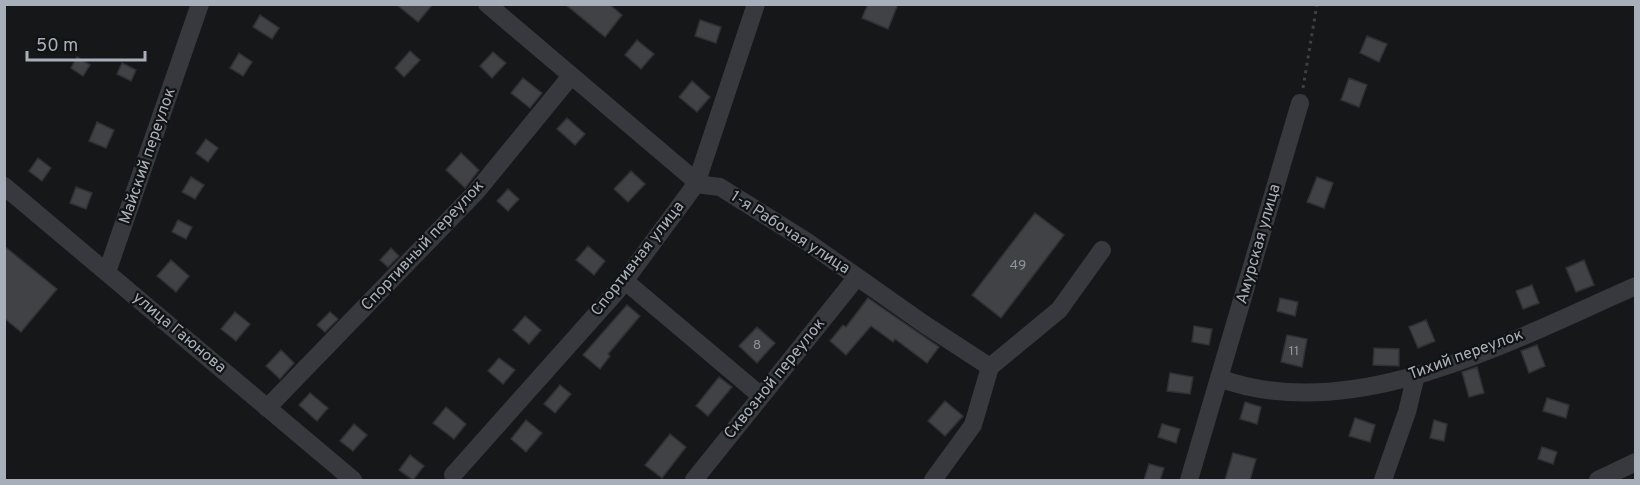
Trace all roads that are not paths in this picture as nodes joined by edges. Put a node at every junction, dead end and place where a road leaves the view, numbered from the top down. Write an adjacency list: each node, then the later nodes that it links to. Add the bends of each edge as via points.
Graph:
1 (200, 4): 9 (street, Майский переулок)
2 (487, 4): 4 (street, 1-я Рабочая улица)
3 (756, 4): 6 (street, Спортивная улица)
4 (571, 76): 6 (street, 1-я Рабочая улица); 17 (street, Спортивный переулок, via 476,192)
5 (1300, 103): 15 (street, Амурская улица)
6 (696, 184): 10 (street, 1-я Рабочая улица, via 720,187); 11 (street, Спортивная улица)
7 (4, 186): 9 (street, улица Гаюнова)
8 (1102, 250): 13 (street, via 1059,310)
9 (107, 272): 17 (street, улица Гаюнова)
10 (856, 277): 13 (street, 1-я Рабочая улица); 16 (street, Сквозной переулок)
11 (625, 281): 16 (street); 19 (street, Спортивная улица)
12 (1635, 286): 14 (street, Тихий переулок)
13 (990, 367): 22 (street, via 973,425)
14 (1416, 375): 15 (street, Тихий переулок, via 1324,393 1275,391); 24 (street)
15 (1220, 378): 23 (street, Амурская улица)
16 (761, 396): 21 (street, Сквозной переулок)
17 (267, 408): 20 (street, улица Гаюнова)
18 (1635, 462): 25 (street)
19 (453, 479)
20 (353, 480)
21 (694, 480)
22 (933, 480)
23 (1189, 480)
24 (1383, 480)
25 (1599, 480)

